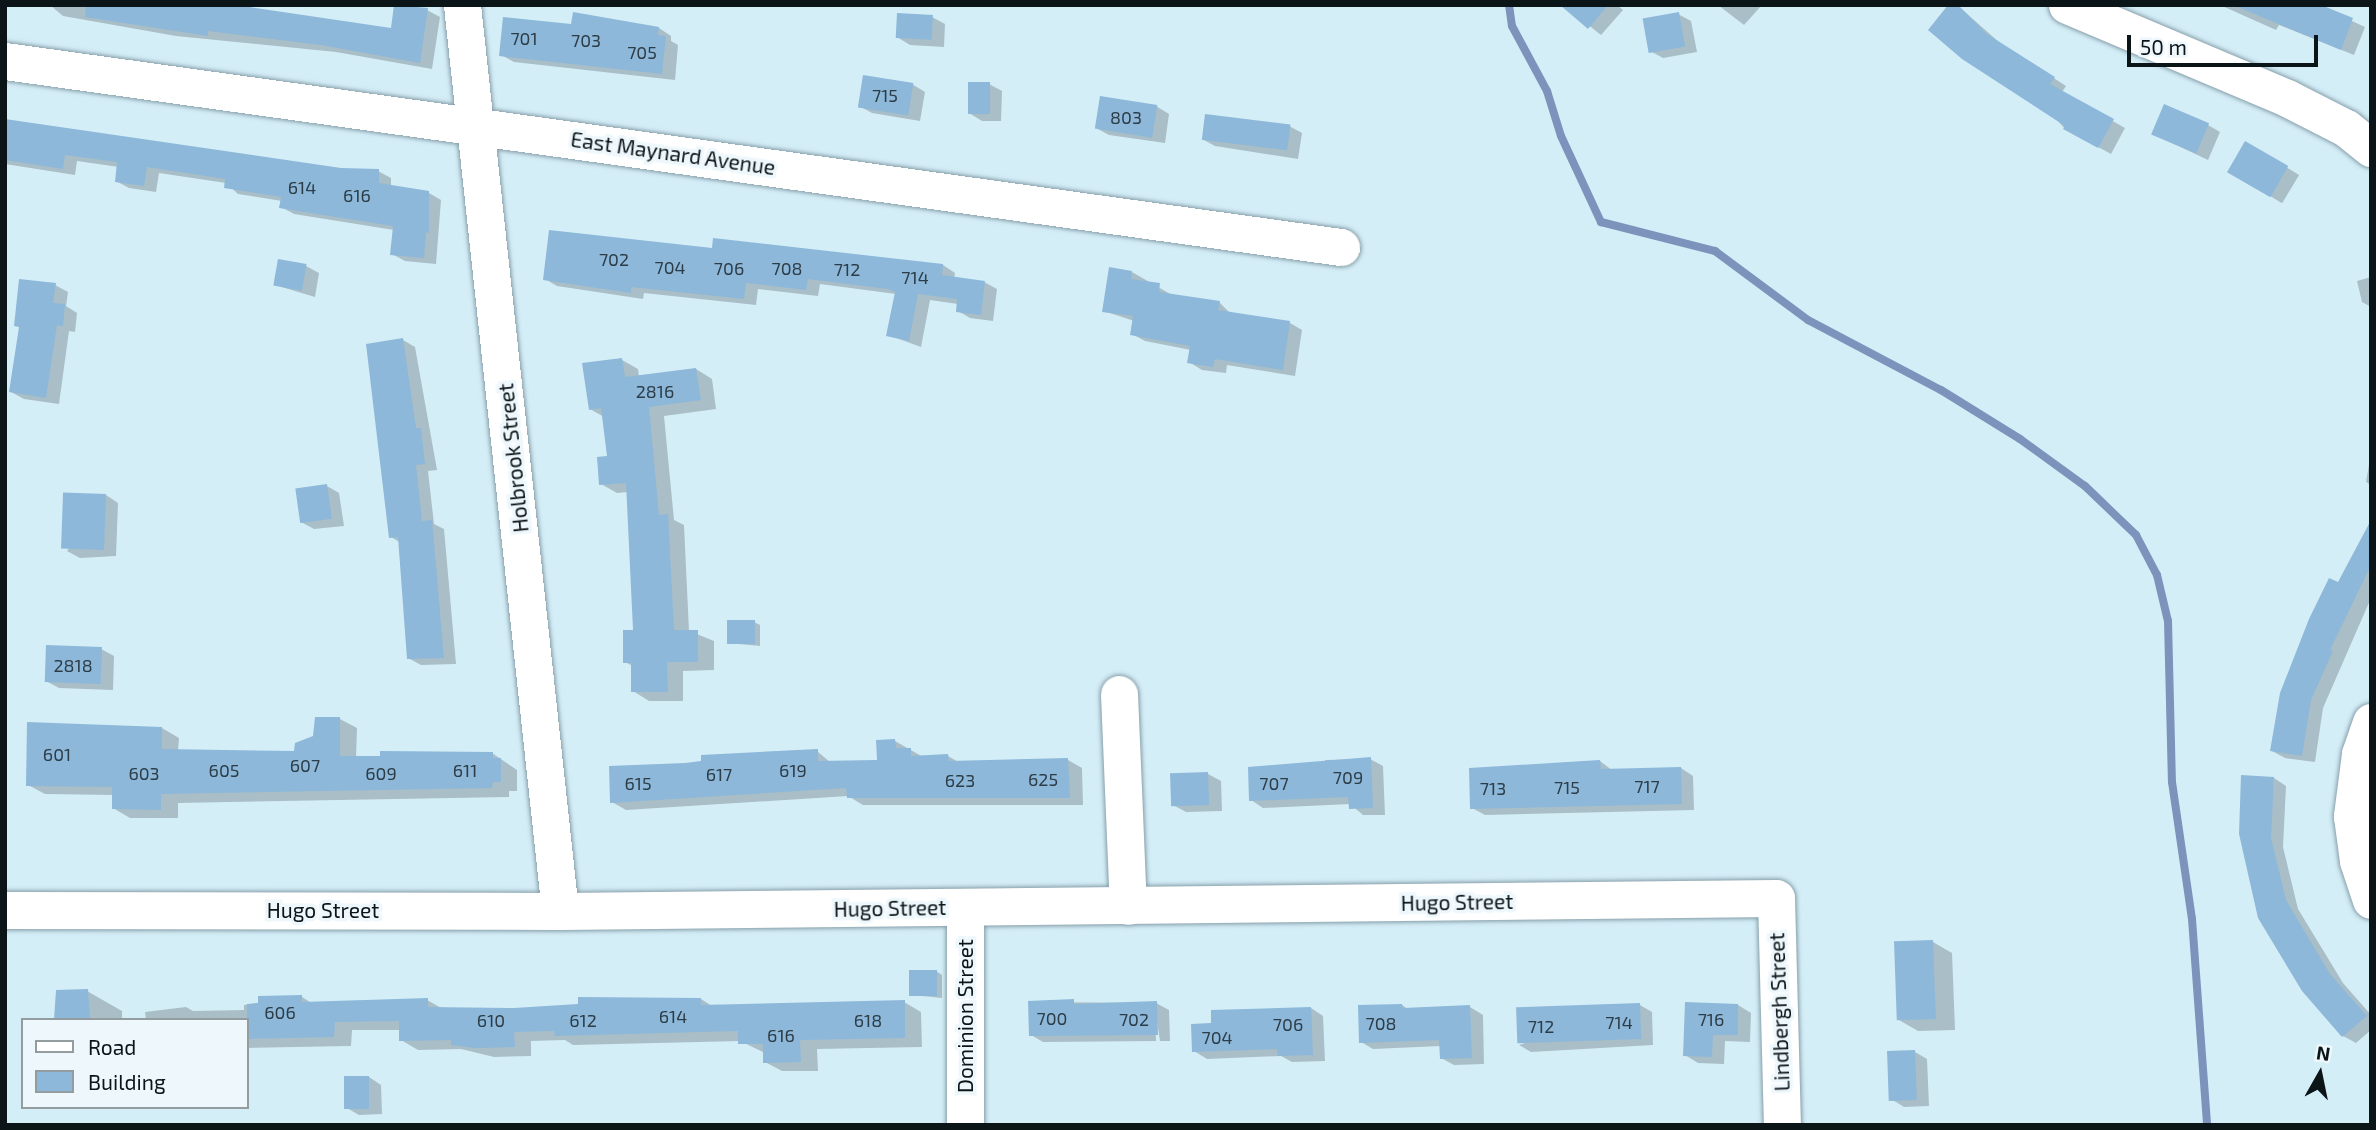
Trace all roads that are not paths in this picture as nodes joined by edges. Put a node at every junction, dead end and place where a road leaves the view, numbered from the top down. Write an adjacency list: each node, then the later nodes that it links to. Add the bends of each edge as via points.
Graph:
1 (462, 5): 4 (street, Holbrook Street)
2 (2067, 5): 5 (street, via 2287,98)
3 (5, 61): 4 (street, East Maynard Avenue)
4 (473, 126): 6 (street, East Maynard Avenue); 14 (street, Holbrook Street, via 508,409)
5 (2370, 145)
6 (1341, 247)
7 (1119, 694): 11 (street)
8 (2371, 722): 10 (street, via 2360,754 2352,816 2358,861)
9 (1776, 898): 11 (street, Hugo Street); 16 (street, Lindbergh Street)
10 (2371, 900)
11 (1128, 906): 12 (street, Hugo Street)
12 (965, 907): 14 (street, Hugo Street); 15 (street, Dominion Street)
13 (5, 911): 14 (street, Hugo Street)
14 (559, 911)
15 (965, 1125)
16 (1782, 1125)

